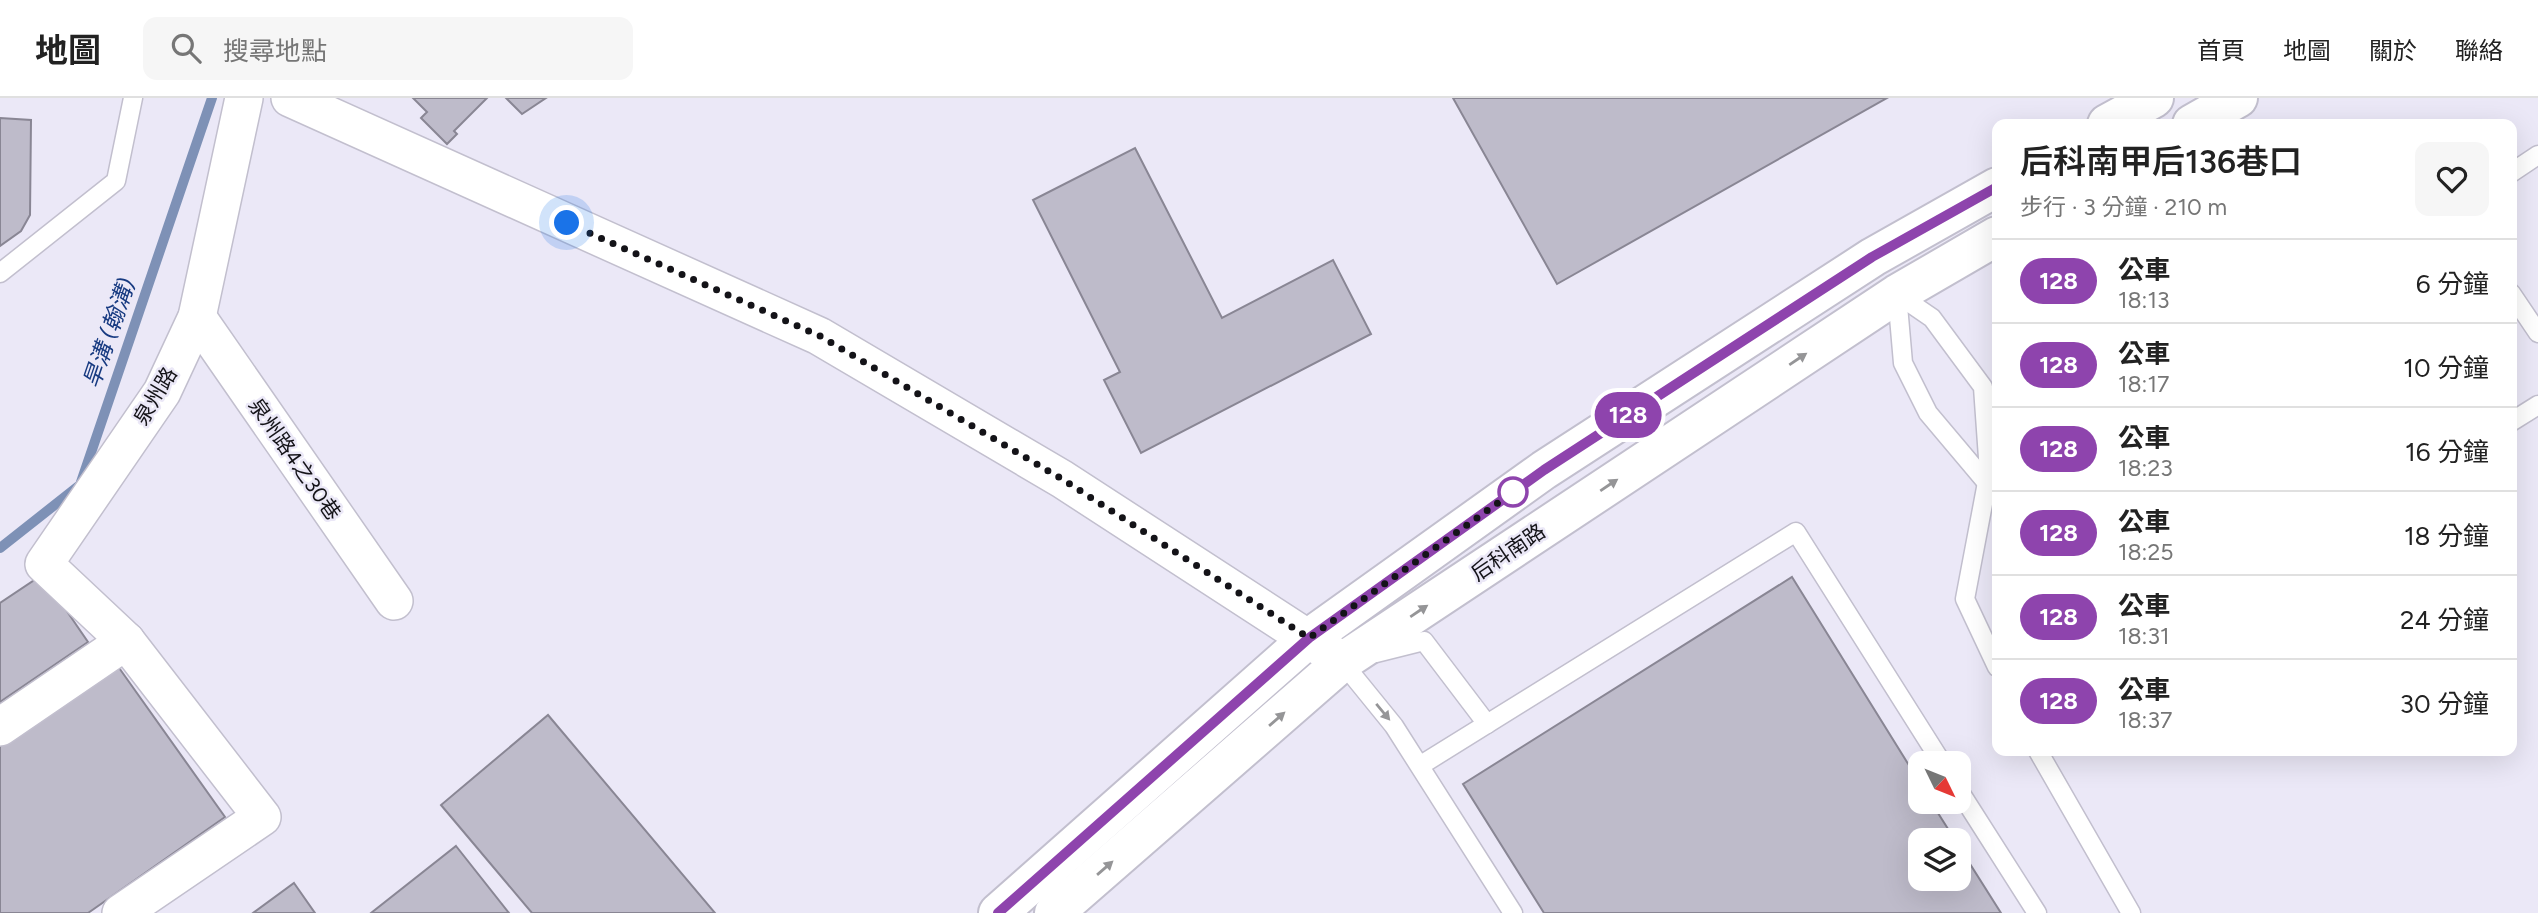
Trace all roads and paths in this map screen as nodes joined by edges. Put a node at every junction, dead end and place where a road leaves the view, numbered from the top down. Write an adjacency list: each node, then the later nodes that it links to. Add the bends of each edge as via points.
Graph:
1 (132, 98): 13 (lane, via 116,181)
2 (244, 98): 16 (street, 泉州路)
3 (290, 98): 22 (street, via 820,336 1062,479)
4 (2154, 98): 6 (street)
5 (2238, 98): 7 (street)
6 (2116, 119)
7 (2201, 119)
8 (2538, 155): 9 (lane)
9 (2517, 169)
10 (1992, 190): 12 (street)
11 (1992, 239): 14 (street, 后科南路)
12 (1872, 257): 14 (street); 22 (street, via 1544,470)
13 (0, 274)
14 (1897, 294): 20 (lane, via 1903,363 1928,413); 20 (lane, via 1932,318 1983,387); 25 (street, 后科南路, one-way to 14)
15 (2517, 304): 17 (lane)
16 (197, 317): 21 (street, 泉州路4之30巷); 23 (street, 泉州路, via 162,391 44,564)
17 (2538, 333)
18 (2538, 405): 19 (lane)
19 (2517, 418)
20 (1987, 483): 24 (lane, via 1965,598)
21 (394, 601)
22 (1309, 638): 25 (street); 33 (street)
23 (126, 641): 27 (street); 32 (street, 泉州路, via 262,817)
24 (1992, 656)
25 (1342, 662): 26 (lane, via 1424,641); 30 (lane, one-way to 30); 34 (street, 后科南路, one-way to 25)
26 (1487, 724): 28 (lane, via 1796,532); 30 (lane)
27 (0, 727)
28 (1934, 751)
29 (2041, 756): 37 (lane)
30 (1421, 765): 35 (lane)
31 (1971, 809): 36 (lane)
32 (121, 913)
33 (998, 913)
34 (1054, 913)
35 (1513, 913)
36 (2037, 913)
37 (2131, 913)

